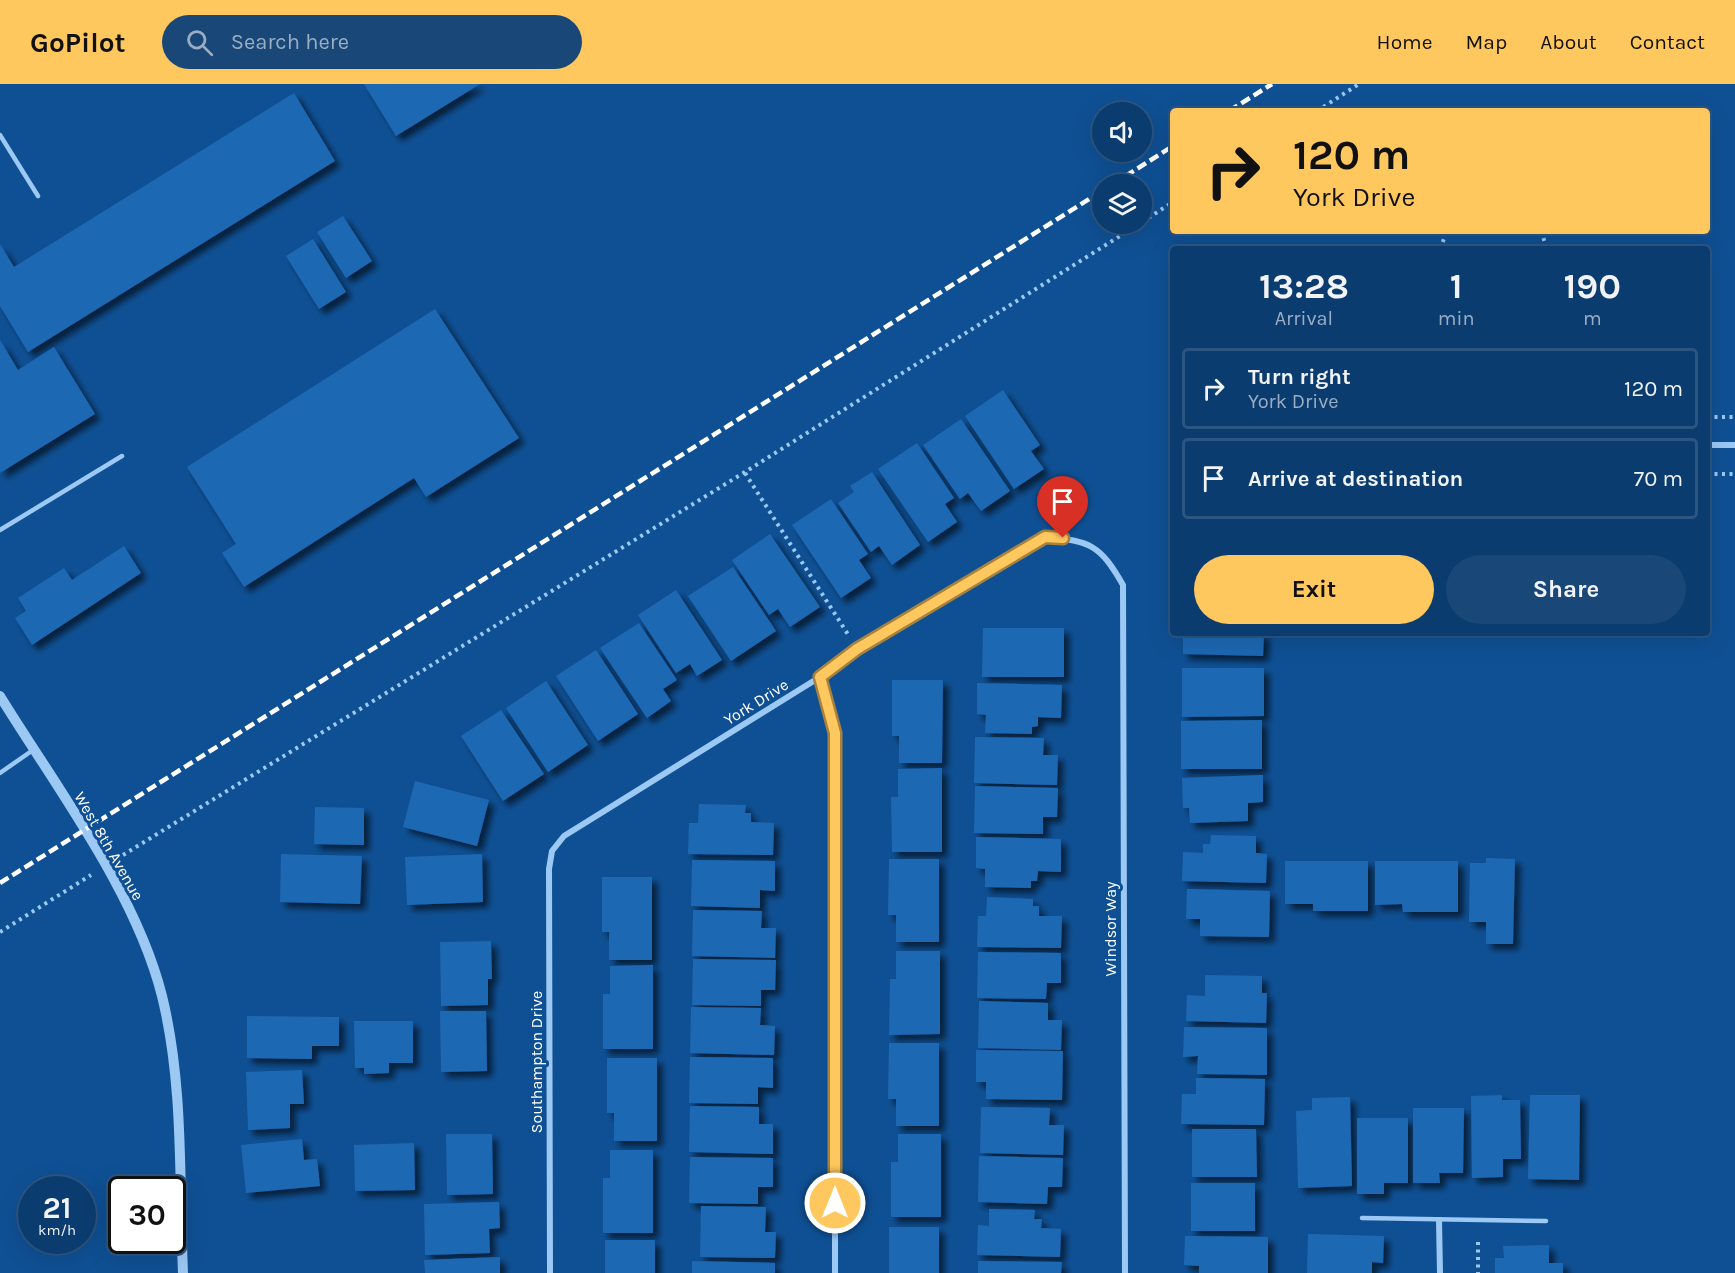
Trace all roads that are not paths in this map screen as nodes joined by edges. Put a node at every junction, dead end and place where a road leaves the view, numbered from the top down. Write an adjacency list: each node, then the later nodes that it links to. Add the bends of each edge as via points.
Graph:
1 (0, 135): 2 (lane)
2 (38, 196)
3 (1710, 445): 4 (street)
4 (1735, 445)
5 (122, 456): 6 (lane)
6 (0, 530)
7 (1123, 585): 8 (street, York Drive, via 1107,557 1081,540 1045,537 857,649); 19 (street, Windsor Way)
8 (820, 677): 12 (street, York Drive, via 564,836); 18 (street, via 835,733)
9 (0, 696): 10 (street, West 8th Avenue)
10 (33, 750): 11 (lane); 16 (street, West 8th Avenue, via 125,900 162,995 175,1059)
11 (0, 773)
12 (552, 851): 17 (street, Southampton Drive)
13 (1362, 1218): 14 (lane)
14 (1439, 1220): 15 (lane); 20 (street)
15 (1546, 1221)
16 (183, 1273)
17 (550, 1273)
18 (835, 1273)
19 (1125, 1273)
20 (1440, 1273)

